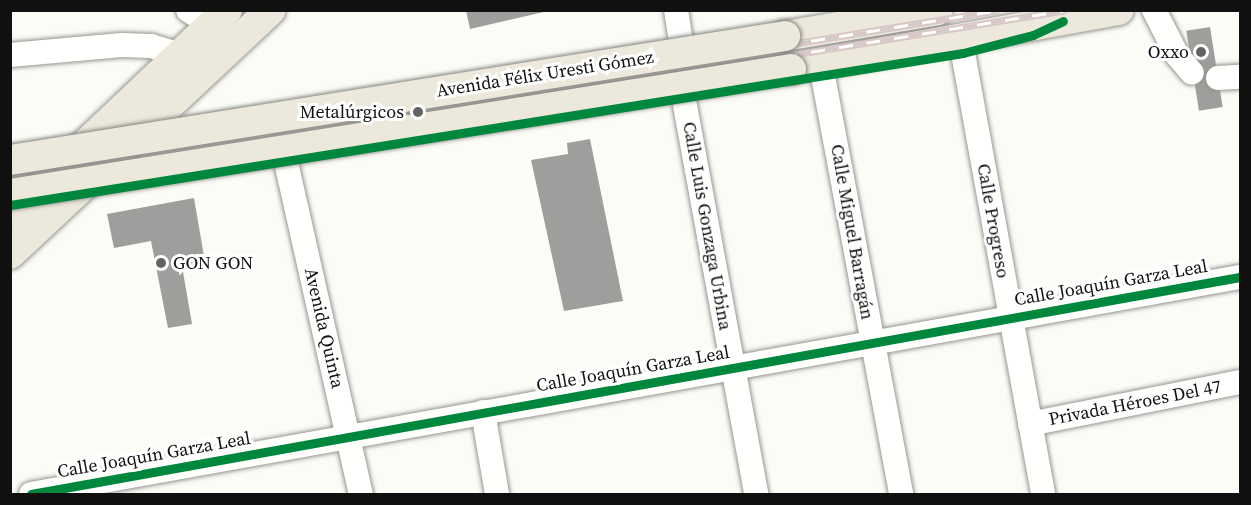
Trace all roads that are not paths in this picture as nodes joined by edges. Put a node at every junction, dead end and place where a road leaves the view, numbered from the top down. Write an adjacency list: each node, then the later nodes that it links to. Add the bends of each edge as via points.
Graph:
1 (271, 10): 16 (main road)
2 (676, 10): 9 (street)
3 (862, 10): 9 (street)
4 (938, 10): 19 (main road, Avenida Félix Uresti Gómez, bridge)
5 (1119, 10): 8 (main road, Avenida Félix Uresti Gómez)
6 (1154, 10): 13 (street, via 1177,55)
7 (209, 15): 12 (main road)
8 (1063, 21): 10 (street, via 1033,35); 22 (main road, Avenida Félix Uresti Gómez, bridge)
9 (681, 40): 16 (street)
10 (963, 53): 14 (street); 25 (street, Calle Progreso)
11 (10, 55): 12 (street, via 138,45)
12 (180, 55): 17 (main road)
13 (1192, 73)
14 (823, 76): 15 (street); 26 (street, Calle Miguel Barragán)
15 (684, 99): 20 (street); 27 (street, Calle Luis Gonzaga Urbina)
16 (146, 127): 17 (street); 21 (main road)
17 (94, 136): 18 (street); 22 (main road)
18 (10, 148)
19 (10, 160)
20 (286, 162): 21 (street); 31 (street, Avenida Quinta)
21 (78, 193): 22 (street); 23 (main road)
22 (14, 204)
23 (12, 259)
24 (1240, 277): 25 (street, Calle Joaquín Garza Leal)
25 (1011, 318): 26 (street, Calle Joaquín Garza Leal); 30 (street, Calle Progreso)
26 (873, 343): 27 (street, Calle Joaquín Garza Leal); 36 (street, Calle Miguel Barragán)
27 (733, 369): 29 (street, Calle Joaquín Garza Leal); 35 (street, Calle Luis Gonzaga Urbina)
28 (1240, 382): 30 (street, Privada Héroes Del 47)
29 (483, 412): 31 (street, Calle Joaquín Garza Leal); 34 (street)
30 (1030, 424): 37 (street, Calle Progreso)
31 (349, 436): 32 (street, Calle Joaquín Garza Leal); 33 (street, Avenida Quinta)
32 (31, 495)
33 (361, 495)
34 (497, 495)
35 (756, 495)
36 (901, 495)
37 (1043, 495)

